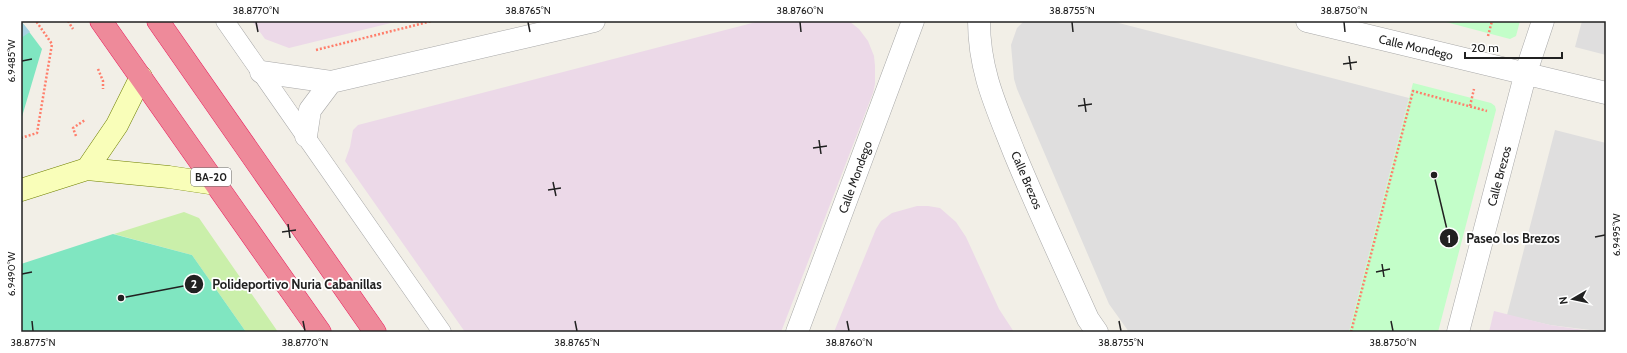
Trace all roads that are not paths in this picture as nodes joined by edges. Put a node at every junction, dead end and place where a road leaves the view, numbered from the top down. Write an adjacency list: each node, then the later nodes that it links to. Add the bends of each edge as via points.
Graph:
1 (102, 21): 11 (highway, BA-20)
2 (158, 21): 19 (highway)
3 (225, 21): 9 (lane)
4 (594, 21): 12 (street)
5 (913, 21): 21 (street, Calle Mondego)
6 (979, 21): 22 (street, Calle Brezos, via 983,68 991,93 1027,184 1088,319)
7 (1306, 21): 10 (street, Calle Mondego)
8 (1543, 21): 10 (street, Calle Brezos)
9 (261, 72): 12 (street); 14 (lane)
10 (1526, 72): 13 (street, Calle Mondego); 23 (street, Calle Brezos)
11 (141, 77): 15 (main road, via 117,125); 16 (highway, BA-20)
12 (331, 82): 14 (street, via 310,110)
13 (1606, 93)
14 (306, 136): 20 (lane)
15 (87, 169): 16 (main road); 17 (main road)
16 (216, 184): 18 (highway, BA-20)
17 (21, 190)
18 (320, 332)
19 (375, 332)
20 (442, 332)
21 (797, 332)
22 (1098, 332)
23 (1458, 332)

